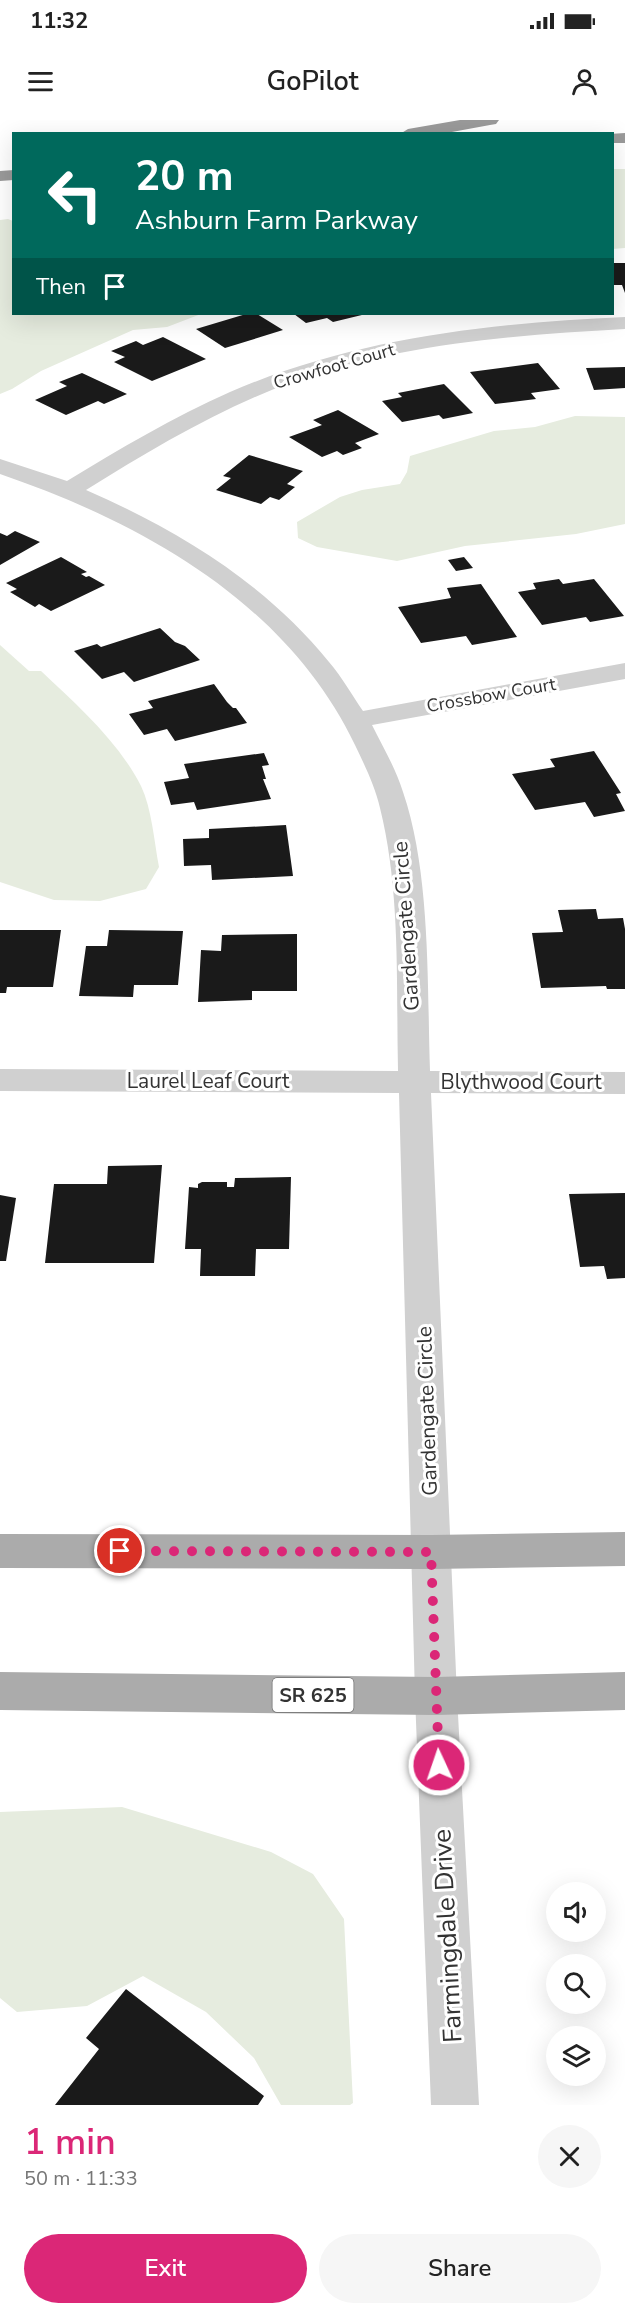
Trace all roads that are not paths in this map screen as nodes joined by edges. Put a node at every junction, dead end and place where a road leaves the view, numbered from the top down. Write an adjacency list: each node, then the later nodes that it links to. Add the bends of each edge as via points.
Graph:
1 (490, 120): 2 (highway)
2 (420, 132)
3 (625, 323): 5 (street, Crowfoot Court, via 483,333 375,353 304,372 188,419)
4 (0, 466): 5 (street, Gardengate Circle)
5 (69, 490): 7 (street, Gardengate Circle, via 157,532 216,569 303,646)
6 (625, 671): 7 (street, Crossbow Court)
7 (357, 720): 9 (street, Gardengate Circle, via 385,780 403,848)
8 (0, 1080): 9 (street, Laurel Leaf Court)
9 (416, 1082): 10 (street, Blythwood Court); 13 (street, Gardengate Circle)
10 (625, 1083)
11 (625, 1549): 13 (main road)
12 (0, 1551): 13 (main road)
13 (431, 1552): 16 (street, Farmingdale Drive)
14 (0, 1691): 16 (main road, SR 625)
15 (625, 1691): 16 (main road, SR 625)
16 (436, 1696): 17 (street, Farmingdale Drive)
17 (455, 2105)

